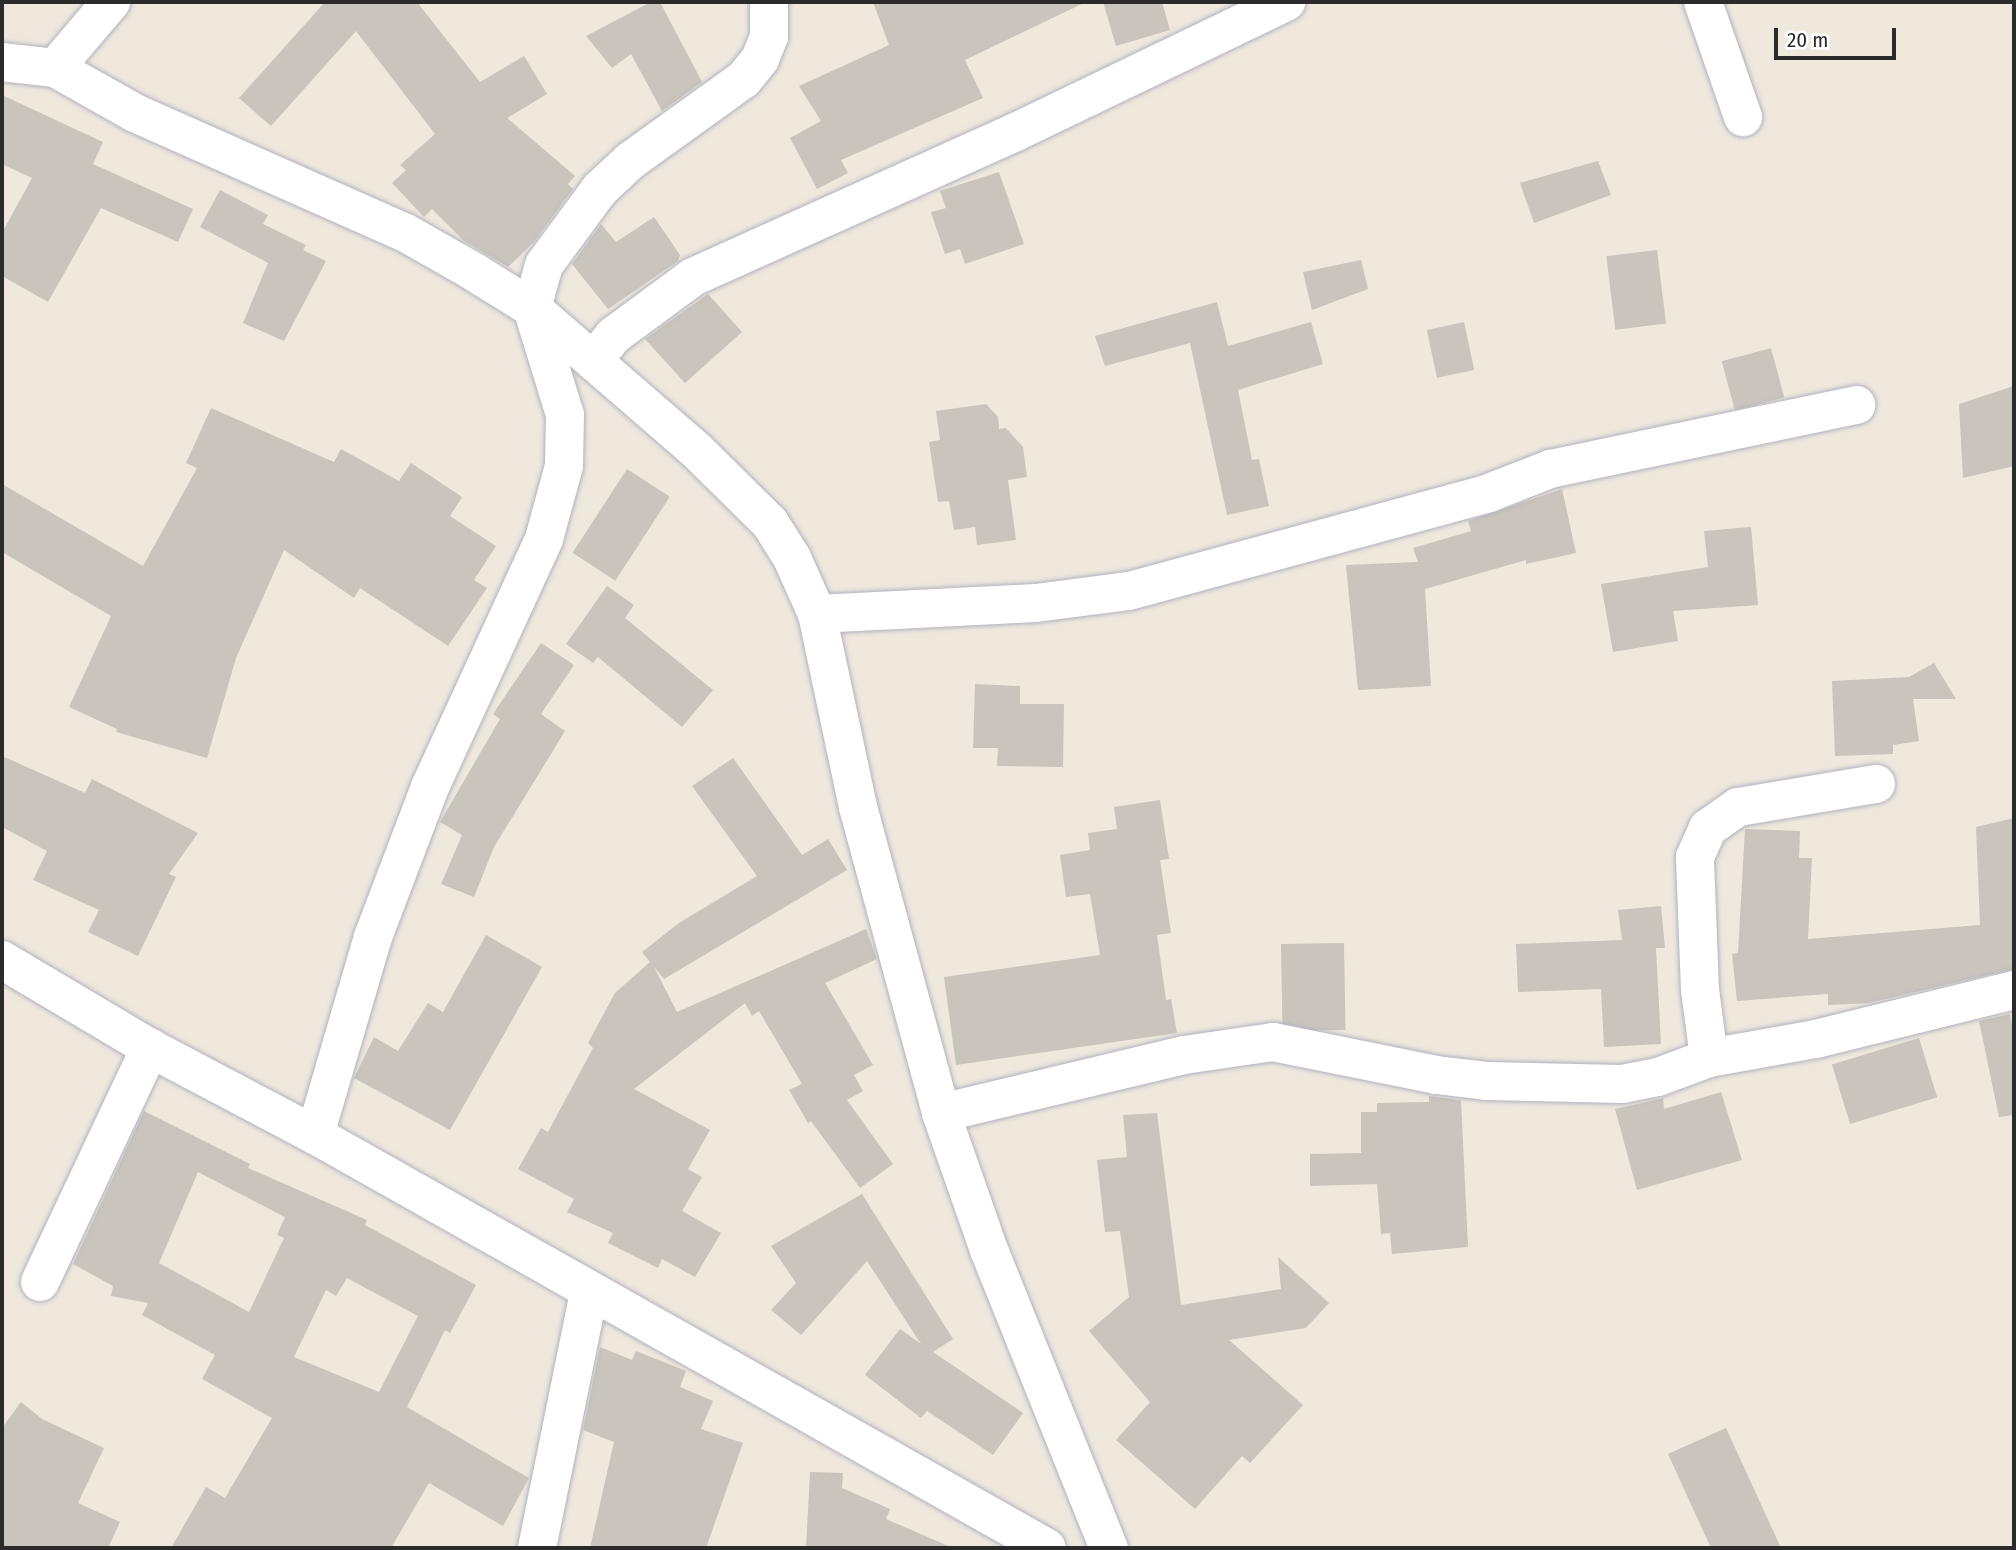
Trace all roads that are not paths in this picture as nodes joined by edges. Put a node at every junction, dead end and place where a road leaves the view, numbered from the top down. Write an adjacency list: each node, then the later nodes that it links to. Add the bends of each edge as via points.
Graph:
1 (111, 2): 6 (street)
2 (769, 2): 8 (street, via 769,37 760,59 744,79 630,161 600,189 544,265)
3 (1286, 2): 9 (street, via 1016,132 693,277 613,335)
4 (1703, 2): 7 (street)
5 (2, 62): 6 (street)
6 (55, 68): 8 (street, via 135,113 404,232)
7 (1744, 117)
8 (532, 308): 9 (street); 18 (street, via 565,415 564,466 544,539 430,787 373,937)
9 (593, 361): 11 (street, via 695,449 770,523)
10 (1856, 405): 11 (street, via 1550,470 1489,493 1129,591 1036,603)
11 (817, 614): 17 (street, via 858,807)
12 (1876, 784): 16 (street, via 1738,807 1708,828 1695,857 1700,990)
13 (2, 960): 15 (street)
14 (2014, 990): 16 (street, via 1816,1039)
15 (150, 1048): 18 (street); 19 (street)
16 (1709, 1058): 17 (street, via 1658,1077 1588,1086 1436,1075 1273,1042 1184,1055)
17 (941, 1113): 23 (street, via 989,1250)
18 (316, 1135): 20 (street)
19 (40, 1282)
20 (589, 1292): 21 (street); 22 (street)
21 (537, 1548)
22 (1047, 1548)
23 (1109, 1548)

